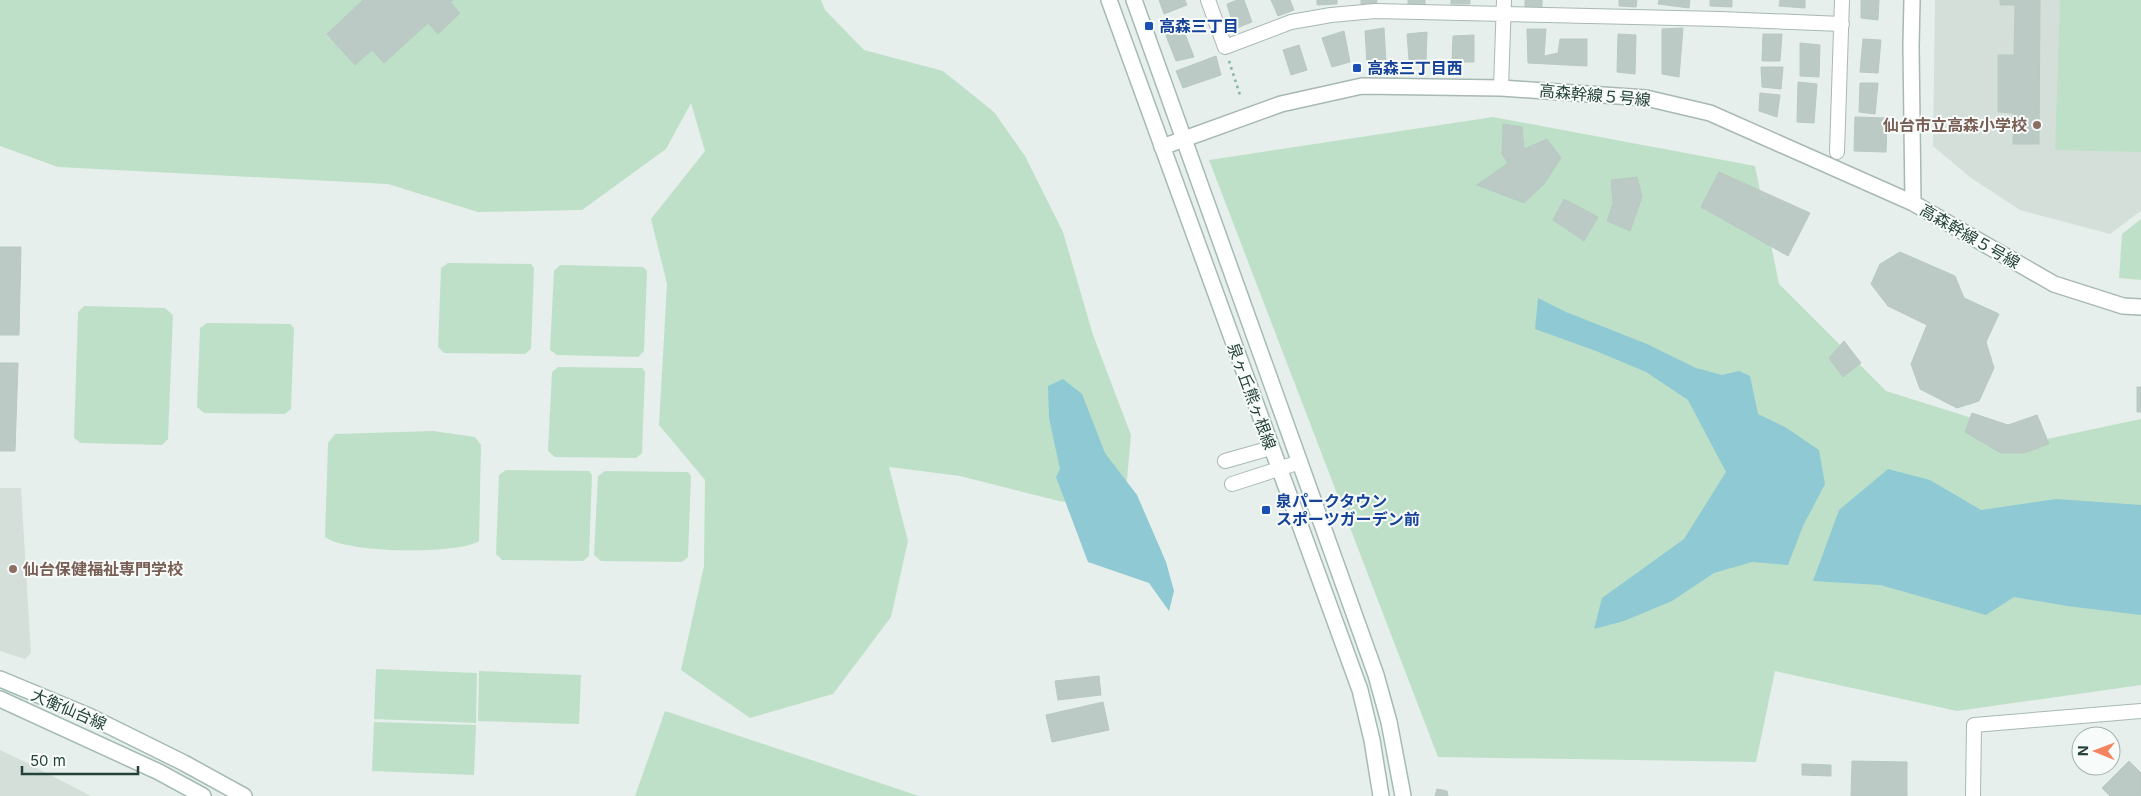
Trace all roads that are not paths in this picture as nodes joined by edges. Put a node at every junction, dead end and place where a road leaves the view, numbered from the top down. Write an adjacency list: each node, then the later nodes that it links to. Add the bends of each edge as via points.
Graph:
1 (1109, 0): 11 (main road, 泉ヶ丘熊ヶ根線)
2 (1134, 0): 10 (main road, 泉ヶ丘熊ヶ根線)
3 (1208, 0): 7 (street, via 1225,47 1291,22 1331,15 1375,12)
4 (1504, 0): 7 (street)
5 (1842, 0): 8 (street)
6 (1912, 0): 13 (main road)
7 (1504, 15): 8 (street, via 1720,18); 9 (street)
8 (1842, 24): 12 (street)
9 (1501, 88): 10 (main road, 高森幹線５号線, via 1362,86 1282,104); 13 (main road, 高森幹線５号線, via 1646,98 1710,113)
10 (1185, 138): 11 (main road, 高森幹線５号線); 17 (main road, 泉ヶ丘熊ヶ根線)
11 (1162, 147): 15 (main road, 泉ヶ丘熊ヶ根線)
12 (1837, 152)
13 (1913, 204): 14 (main road, 高森幹線５号線, via 2054,284 2123,306)
14 (2141, 307)
15 (1271, 448): 16 (street); 18 (main road, 泉ヶ丘熊ヶ根線)
16 (1225, 461)
17 (1300, 462): 18 (street); 26 (main road, 泉ヶ丘熊ヶ根線, via 1376,675 1390,722)
18 (1280, 470): 19 (street); 25 (main road, 泉ヶ丘熊ヶ根線, via 1360,690)
19 (1232, 484)
20 (0, 679): 24 (main road, 大衡仙台線, via 89,716)
21 (0, 699): 23 (main road, 大衡仙台線, via 160,772)
22 (2141, 711): 27 (street, via 1974,725)
23 (203, 796)
24 (244, 796)
25 (1381, 796)
26 (1403, 796)
27 (1973, 796)

